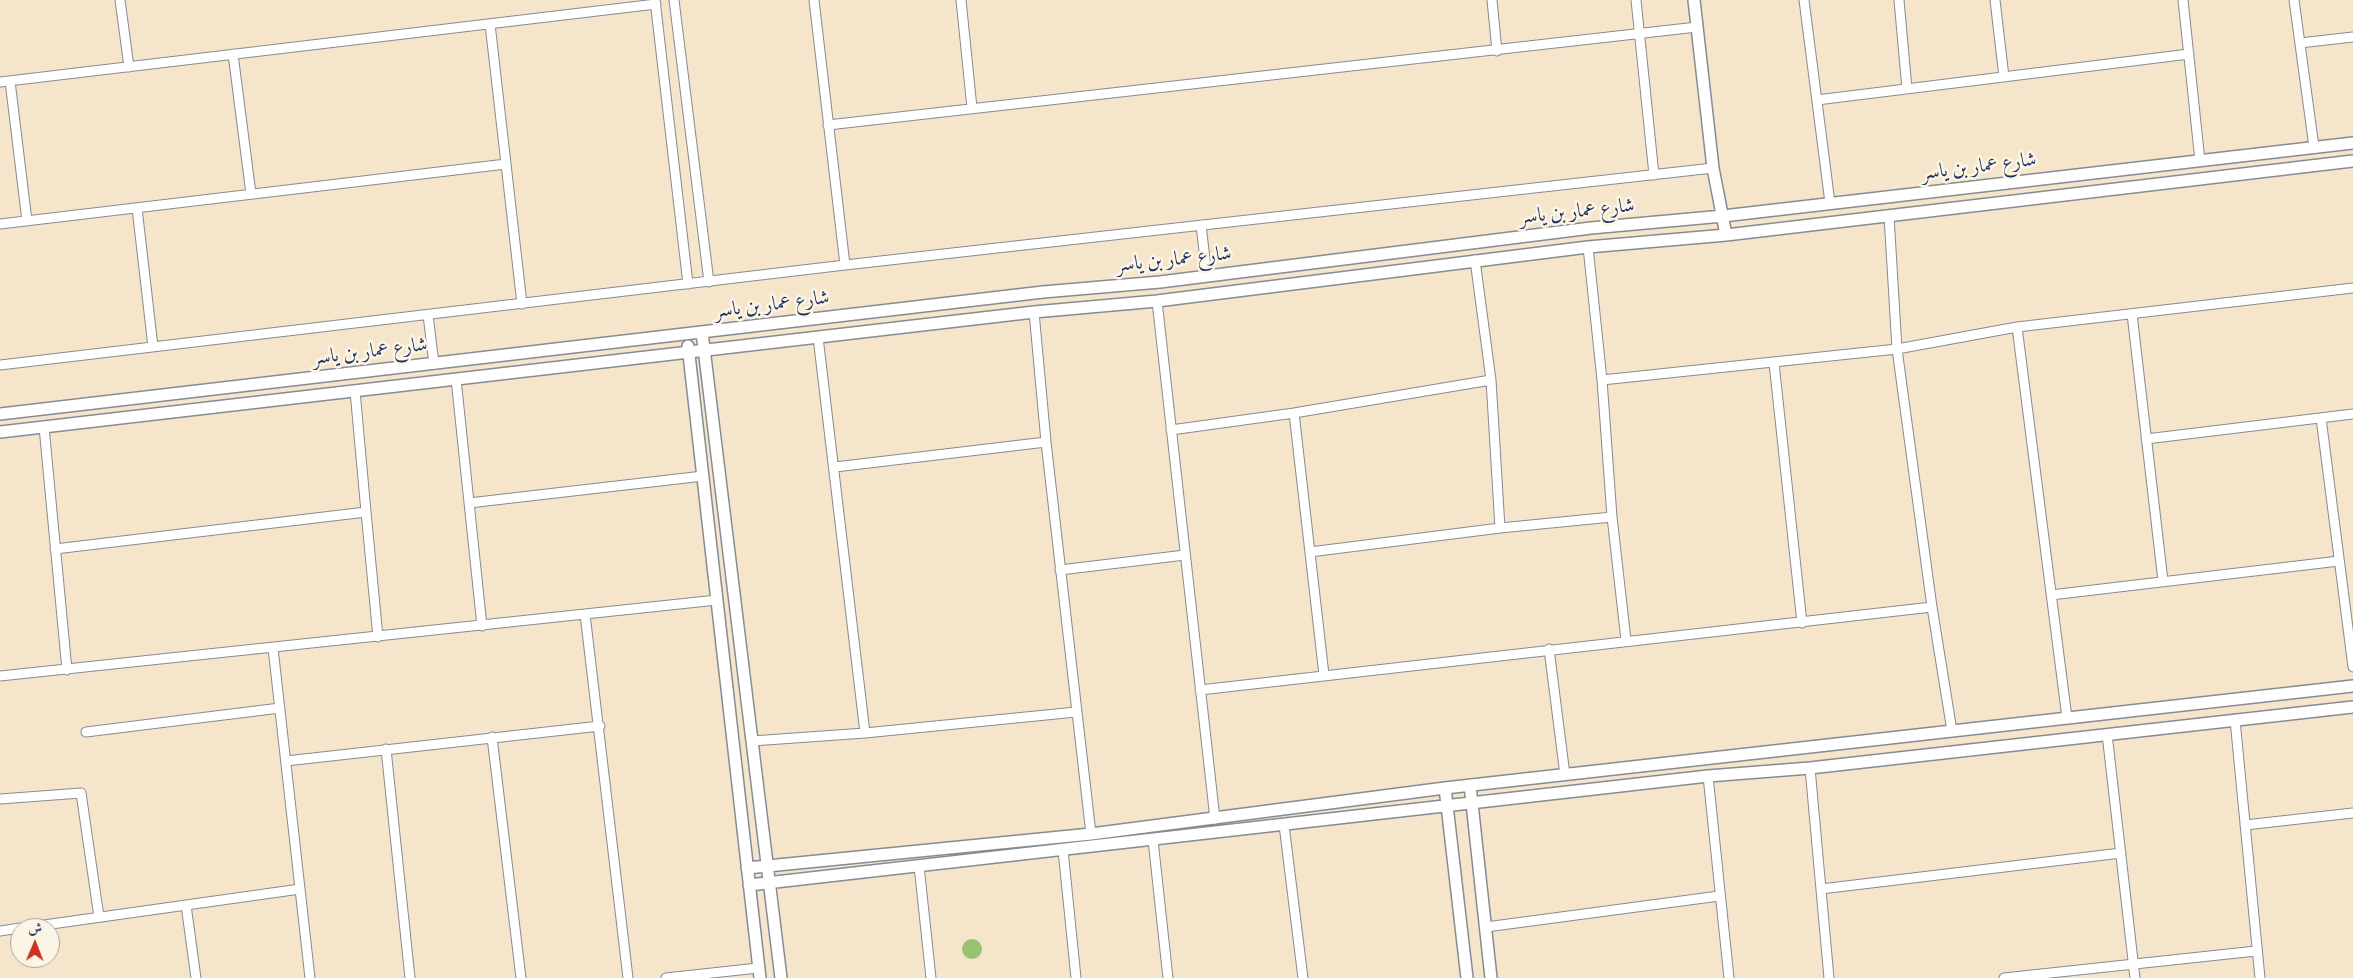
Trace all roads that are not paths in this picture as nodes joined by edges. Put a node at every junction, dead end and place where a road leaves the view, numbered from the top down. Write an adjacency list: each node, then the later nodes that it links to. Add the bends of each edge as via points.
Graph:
1 (120, 0): 22 (street)
2 (674, 0): 49 (street)
3 (814, 0): 28 (street)
4 (961, 0): 27 (street)
5 (1492, 0): 19 (street)
6 (1636, 0): 16 (street)
7 (1694, 0): 15 (street)
8 (1804, 0): 26 (street)
9 (1899, 0): 25 (street)
10 (1995, 0): 23 (street)
11 (2183, 0): 21 (street)
12 (2294, 0): 18 (street)
13 (655, 2): 14 (street); 50 (street)
14 (490, 24): 20 (street); 33 (street)
15 (1697, 27): 16 (street); 34 (street)
16 (1640, 34): 19 (street); 35 (street)
17 (2353, 37): 18 (street)
18 (2300, 43): 30 (street)
19 (1497, 51): 27 (street)
20 (233, 54): 22 (street); 36 (street)
21 (2189, 54): 23 (street); 31 (street)
22 (130, 67): 24 (street)
23 (2004, 77): 25 (street)
24 (5, 82): 41 (street)
25 (1907, 89): 26 (street)
26 (1817, 100): 37 (street)
27 (972, 108): 28 (street)
28 (828, 125): 47 (street)
29 (2353, 143): 30 (street, شارع عمار بن ياسر)
30 (2314, 148): 31 (street, شارع عمار بن ياسر)
31 (2200, 161): 37 (street, شارع عمار بن ياسر)
32 (2353, 161): 40 (street, شارع عمار بن ياسر)
33 (506, 164): 36 (street); 53 (street)
34 (1713, 168): 35 (street); 39 (street)
35 (1654, 175): 43 (street)
36 (250, 194): 38 (street)
37 (1830, 204): 39 (street, شارع عمار بن ياسر)
38 (137, 208): 41 (street); 61 (street)
39 (1723, 216): 44 (street); 48 (street, شارع عمار بن ياسر, via 1532,235)
40 (1890, 216): 44 (street, شارع عمار بن ياسر); 62 (street)
41 (27, 221): 42 (street)
42 (0, 224)
43 (1201, 225): 47 (street); 48 (street)
44 (1726, 235): 45 (street, شارع عمار بن ياسر)
45 (1588, 247): 46 (street, شارع عمار بن ياسر); 70 (street)
46 (1475, 260): 52 (street, شارع عمار بن ياسر); 69 (street)
47 (845, 265): 49 (street)
48 (1208, 276): 58 (street, شارع عمار بن ياسر)
49 (709, 282): 50 (street)
50 (688, 284): 53 (street)
51 (2353, 288): 55 (street)
52 (1157, 301): 54 (street, شارع عمار بن ياسر); 77 (street)
53 (522, 304): 56 (street)
54 (1034, 312): 60 (street, شارع عمار بن ياسر); 80 (street)
55 (2132, 314): 57 (street); 79 (street)
56 (428, 315): 61 (street); 66 (street)
57 (2017, 327): 62 (street); 93 (street)
58 (702, 332): 59 (street, شارع عمار بن ياسر); 63 (street)
59 (687, 334): 64 (street); 66 (street, شارع عمار بن ياسر)
60 (818, 337): 63 (street, شارع عمار بن ياسر); 81 (street)
61 (153, 347): 67 (street)
62 (1897, 349): 65 (street); 95 (street)
63 (704, 350): 64 (street, شارع عمار بن ياسر); 120 (street)
64 (689, 352): 68 (street, شارع عمار بن ياسر); 82 (street)
65 (1774, 363): 70 (street); 97 (street)
66 (434, 364): 73 (street, شارع عمار بن ياسر)
67 (0, 365)
68 (456, 379): 71 (street, شارع عمار بن ياسر); 83 (street)
69 (1491, 380): 72 (street); 86 (street)
70 (1602, 380): 85 (street)
71 (355, 391): 76 (street, شارع عمار بن ياسر); 84 (street)
72 (1294, 413): 77 (street); 88 (street)
73 (0, 414)
74 (2353, 414): 75 (street)
75 (2320, 418): 79 (street); 90 (street)
76 (44, 427): 78 (street, شارع عمار بن ياسر); 87 (street)
77 (1171, 430): 89 (street)
78 (0, 432)
79 (2146, 439): 92 (street)
80 (1046, 442): 81 (street); 91 (street)
81 (835, 467): 117 (street)
82 (703, 476): 83 (street); 94 (street)
83 (469, 503): 98 (street)
84 (366, 512): 87 (street); 99 (street)
85 (1612, 517): 86 (street); 100 (street)
86 (1500, 528): 88 (street)
87 (56, 549): 104 (street)
88 (1310, 552): 105 (street)
89 (1185, 555): 91 (street); 108 (street)
90 (2339, 561): 92 (street); 103 (street)
91 (1060, 570): 111 (street)
92 (2163, 581): 93 (street)
93 (2051, 596): 112 (street)
94 (717, 600): 96 (street); 141 (street)
95 (1932, 607): 97 (street); 115 (street)
96 (585, 614): 98 (street); 114 (street)
97 (1802, 623): 100 (street)
98 (482, 626): 99 (street)
99 (378, 637): 101 (street)
100 (1626, 640): 102 (street)
101 (273, 648): 104 (street); 110 (street)
102 (1549, 649): 105 (street); 124 (street)
103 (2353, 667)
104 (67, 670): 106 (street)
105 (1324, 675): 108 (street)
106 (0, 676)
107 (2353, 686): 112 (street)
108 (1200, 690): 132 (street)
109 (2353, 707): 113 (street)
110 (280, 708): 116 (street); 122 (street)
111 (1076, 712): 117 (street); 135 (street)
112 (2067, 718): 115 (street)
113 (2236, 720): 118 (street); 133 (street)
114 (600, 726): 119 (street); 158 (street)
115 (1952, 731): 124 (street)
116 (86, 732)
117 (865, 734): 120 (street)
118 (2107, 734): 123 (street); 138 (street)
119 (492, 738): 121 (street); 157 (street)
120 (752, 741): 139 (street)
121 (386, 749): 122 (street); 156 (street)
122 (286, 761): 144 (street)
123 (1810, 768): 125 (street); 145 (street)
124 (1565, 775): 126 (street)
125 (1708, 776): 129 (street); 146 (street)
126 (1470, 785): 127 (street); 129 (street)
127 (1445, 788): 130 (street); 132 (street)
128 (0, 800): 148 (street, via 81,793)
129 (1472, 803): 130 (street); 150 (street)
130 (1447, 807): 134 (street); 165 (street)
131 (2353, 813): 133 (street)
132 (1215, 819): 135 (street)
133 (2244, 824): 151 (street)
134 (1284, 825): 136 (street); 164 (street)
135 (1091, 834): 139 (street)
136 (1153, 840): 137 (street); 163 (street)
137 (1063, 850): 140 (street); 162 (street)
138 (2121, 853): 145 (street); 152 (street)
139 (767, 866): 141 (street); 142 (street)
140 (919, 866): 142 (street); 161 (street)
141 (747, 868): 143 (street)
142 (769, 882): 143 (street); 160 (street)
143 (749, 885): 153 (street)
144 (300, 889): 147 (street); 155 (street)
145 (1821, 889): 168 (street)
146 (1719, 896): 150 (street); 167 (street)
147 (186, 905): 148 (street); 154 (street)
148 (99, 917): 149 (street)
149 (60, 923)
150 (1486, 927): 166 (street)
151 (2256, 951): 152 (street); 171 (street)
152 (2134, 964): 169 (street); 170 (street)
153 (759, 973): 159 (street)
154 (196, 978)
155 (310, 978)
156 (410, 978)
157 (521, 978)
158 (628, 978)
159 (666, 978)
160 (781, 978)
161 (931, 978)
162 (1076, 978)
163 (1168, 978)
164 (1303, 978)
165 (1467, 978)
166 (1491, 978)
167 (1729, 978)
168 (1829, 978)
169 (2004, 978)
170 (2135, 978)
171 (2260, 978)

